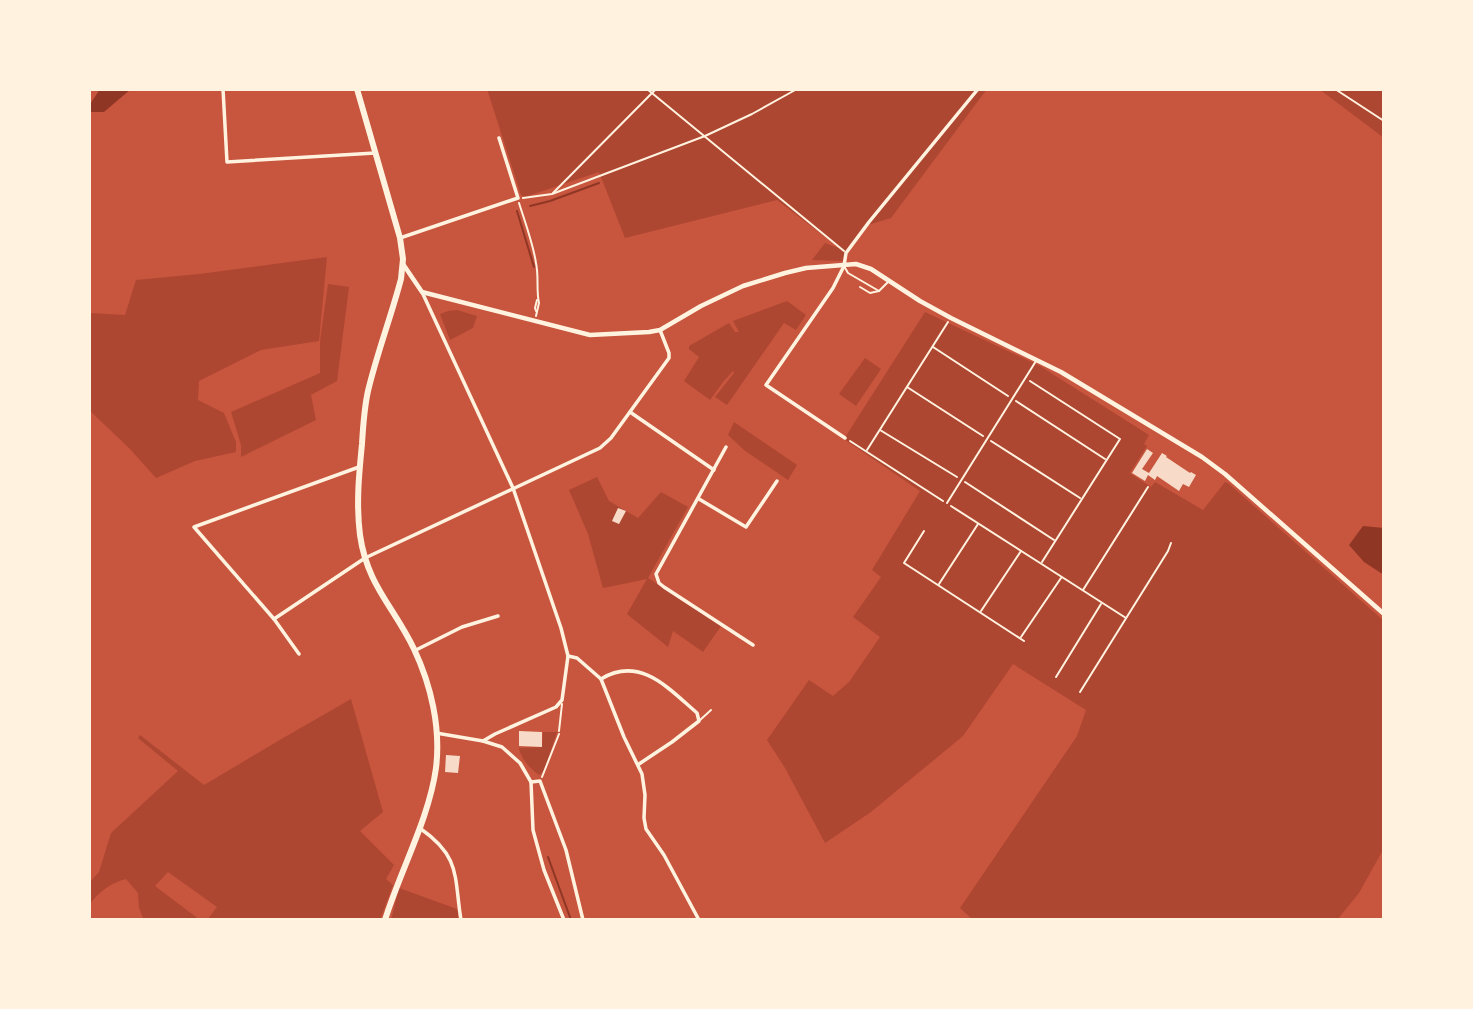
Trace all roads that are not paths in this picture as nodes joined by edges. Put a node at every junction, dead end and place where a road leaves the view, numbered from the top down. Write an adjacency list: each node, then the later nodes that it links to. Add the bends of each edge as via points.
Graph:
1 (223, 89): 5 (street, via 227,162)
2 (356, 89): 5 (main road)
3 (978, 89): 8 (street, via 869,222 846,253)
4 (499, 138): 6 (street, via 518,198)
5 (375, 153): 6 (main road)
6 (400, 238): 7 (main road)
7 (403, 264): 12 (street); 18 (main road, via 368,392)
8 (844, 265): 9 (street, via 871,269); 11 (lane, via 848,273); 13 (street, via 806,268 743,286); 16 (street, via 766,385)
9 (889, 281): 11 (lane); 14 (street)
10 (860, 287): 11 (lane, via 870,293)
11 (879, 291)
12 (422, 292): 13 (street, via 590,335); 21 (street)
13 (660, 330): 15 (street, via 669,358)
14 (1037, 360): 23 (lane); 25 (street, via 1202,457)
15 (630, 412): 19 (street); 21 (street, via 600,448)
16 (845, 438)
17 (726, 447): 19 (street)
18 (359, 467): 24 (main road, via 359,522); 27 (street, via 194,527)
19 (714, 470): 22 (street)
20 (777, 481): 22 (street, via 747,527)
21 (513, 488): 24 (street); 31 (street)
22 (698, 499): 28 (street, via 656,574 659,583)
23 (947, 503)
24 (365, 558): 27 (street); 29 (main road, via 374,583)
25 (1384, 614)
26 (498, 616): 29 (street, via 462,627)
27 (274, 619): 30 (street)
28 (753, 645)
29 (415, 651): 37 (main road, via 430,691)
30 (299, 654)
31 (568, 656): 32 (street, via 577,657); 33 (street)
32 (601, 679): 35 (street, via 627,670 648,674 698,713); 39 (street)
33 (562, 699): 36 (lane); 38 (street, via 556,707)
34 (711, 710): 35 (lane)
35 (699, 721): 39 (street)
36 (559, 731)
37 (436, 733): 38 (street); 41 (main road, via 436,769)
38 (483, 741): 40 (street, via 516,758)
39 (638, 764): 46 (street, via 646,829)
40 (531, 782): 44 (street, via 533,830); 45 (street, via 540,781 566,850)
41 (419, 827): 42 (main road); 43 (street, via 439,843 452,862)
42 (385, 920)
43 (461, 920)
44 (564, 920)
45 (583, 920)
46 (699, 920)

